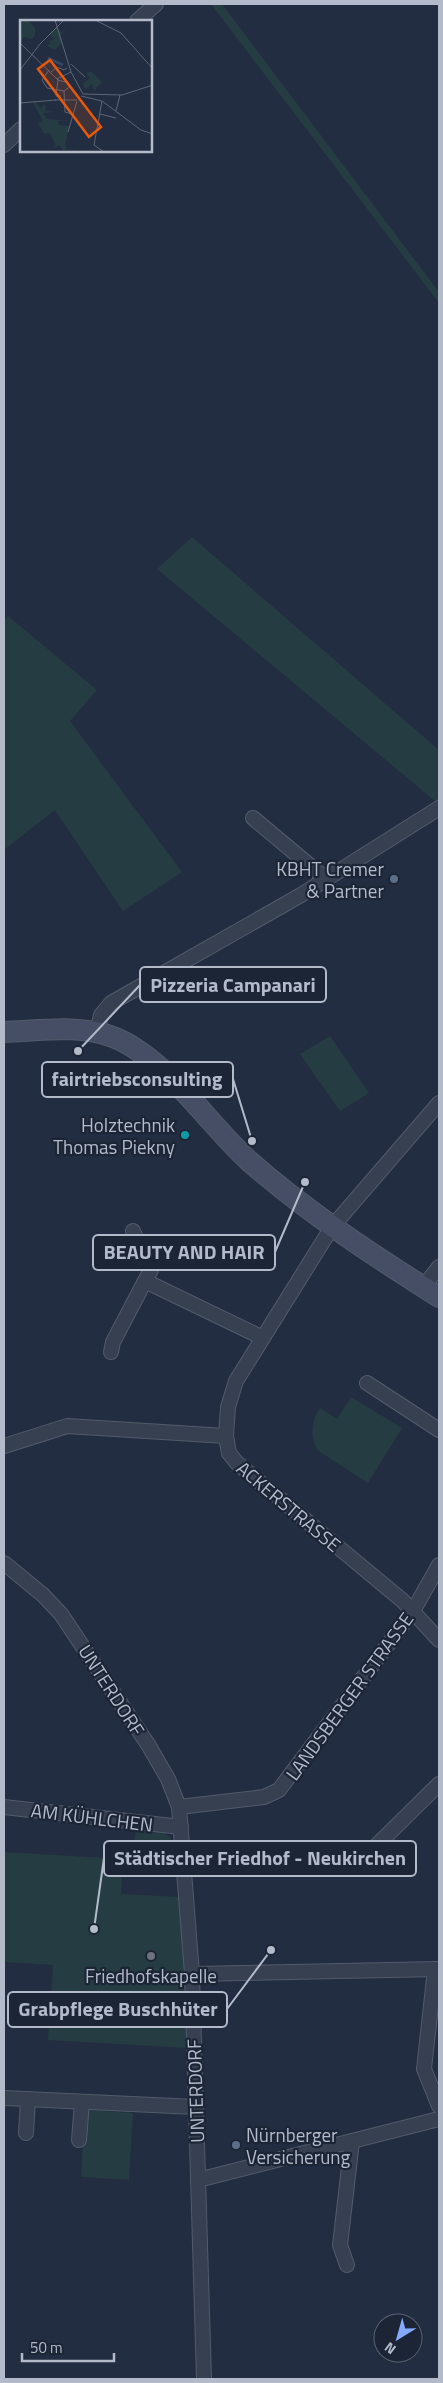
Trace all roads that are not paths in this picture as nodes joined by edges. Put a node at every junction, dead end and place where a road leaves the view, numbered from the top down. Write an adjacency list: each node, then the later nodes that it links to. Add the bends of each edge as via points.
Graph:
1 (156, 4): 2 (street)
2 (138, 20)
3 (20, 130): 4 (street)
4 (4, 145)
5 (439, 808): 7 (street)
6 (253, 818): 7 (street)
7 (326, 879): 9 (street, via 110,1003 100,1015)
8 (4, 1032): 9 (street)
9 (98, 1033): 11 (street, via 120,1040 149,1060 249,1160)
10 (439, 1103): 11 (street)
11 (332, 1227): 15 (street); 16 (street)
12 (133, 1231): 14 (street, via 151,1270)
13 (439, 1267): 15 (street)
14 (145, 1281): 16 (street); 17 (street, via 113,1342)
15 (431, 1292)
16 (261, 1337): 20 (street, via 232,1389)
17 (111, 1352)
18 (367, 1383): 19 (street)
19 (439, 1430)
20 (226, 1436): 21 (street, via 67,1426); 24 (street, ACKERSTRASSE, via 229,1453 240,1466)
21 (4, 1446)
22 (4, 1563): 28 (street, UNTERDORF, via 61,1614 149,1746 171,1785)
23 (439, 1565): 24 (street, LANDSBERGER STRASSE)
24 (413, 1611): 25 (street, ACKERSTRASSE); 28 (street, LANDSBERGER STRASSE, via 279,1790 264,1797)
25 (439, 1640)
26 (439, 1784): 30 (street, via 374,1848)
27 (4, 1807): 29 (street, AM KÜHLCHEN)
28 (179, 1807): 29 (street, UNTERDORF)
29 (181, 1827): 32 (street, UNTERDORF)
30 (357, 1854)
31 (437, 1969): 32 (street); 36 (street, via 424,2070)
32 (192, 1974): 37 (street, UNTERDORF)
33 (4, 2098): 34 (street)
34 (28, 2099): 35 (street); 39 (street)
35 (82, 2102): 37 (street); 40 (street)
36 (439, 2106)
37 (195, 2107): 42 (street, UNTERDORF)
38 (439, 2119): 41 (street)
39 (26, 2133)
40 (79, 2140)
41 (352, 2141): 42 (street); 43 (street, via 340,2245)
42 (198, 2180): 44 (street, UNTERDORF)
43 (347, 2265)
44 (204, 2379)

